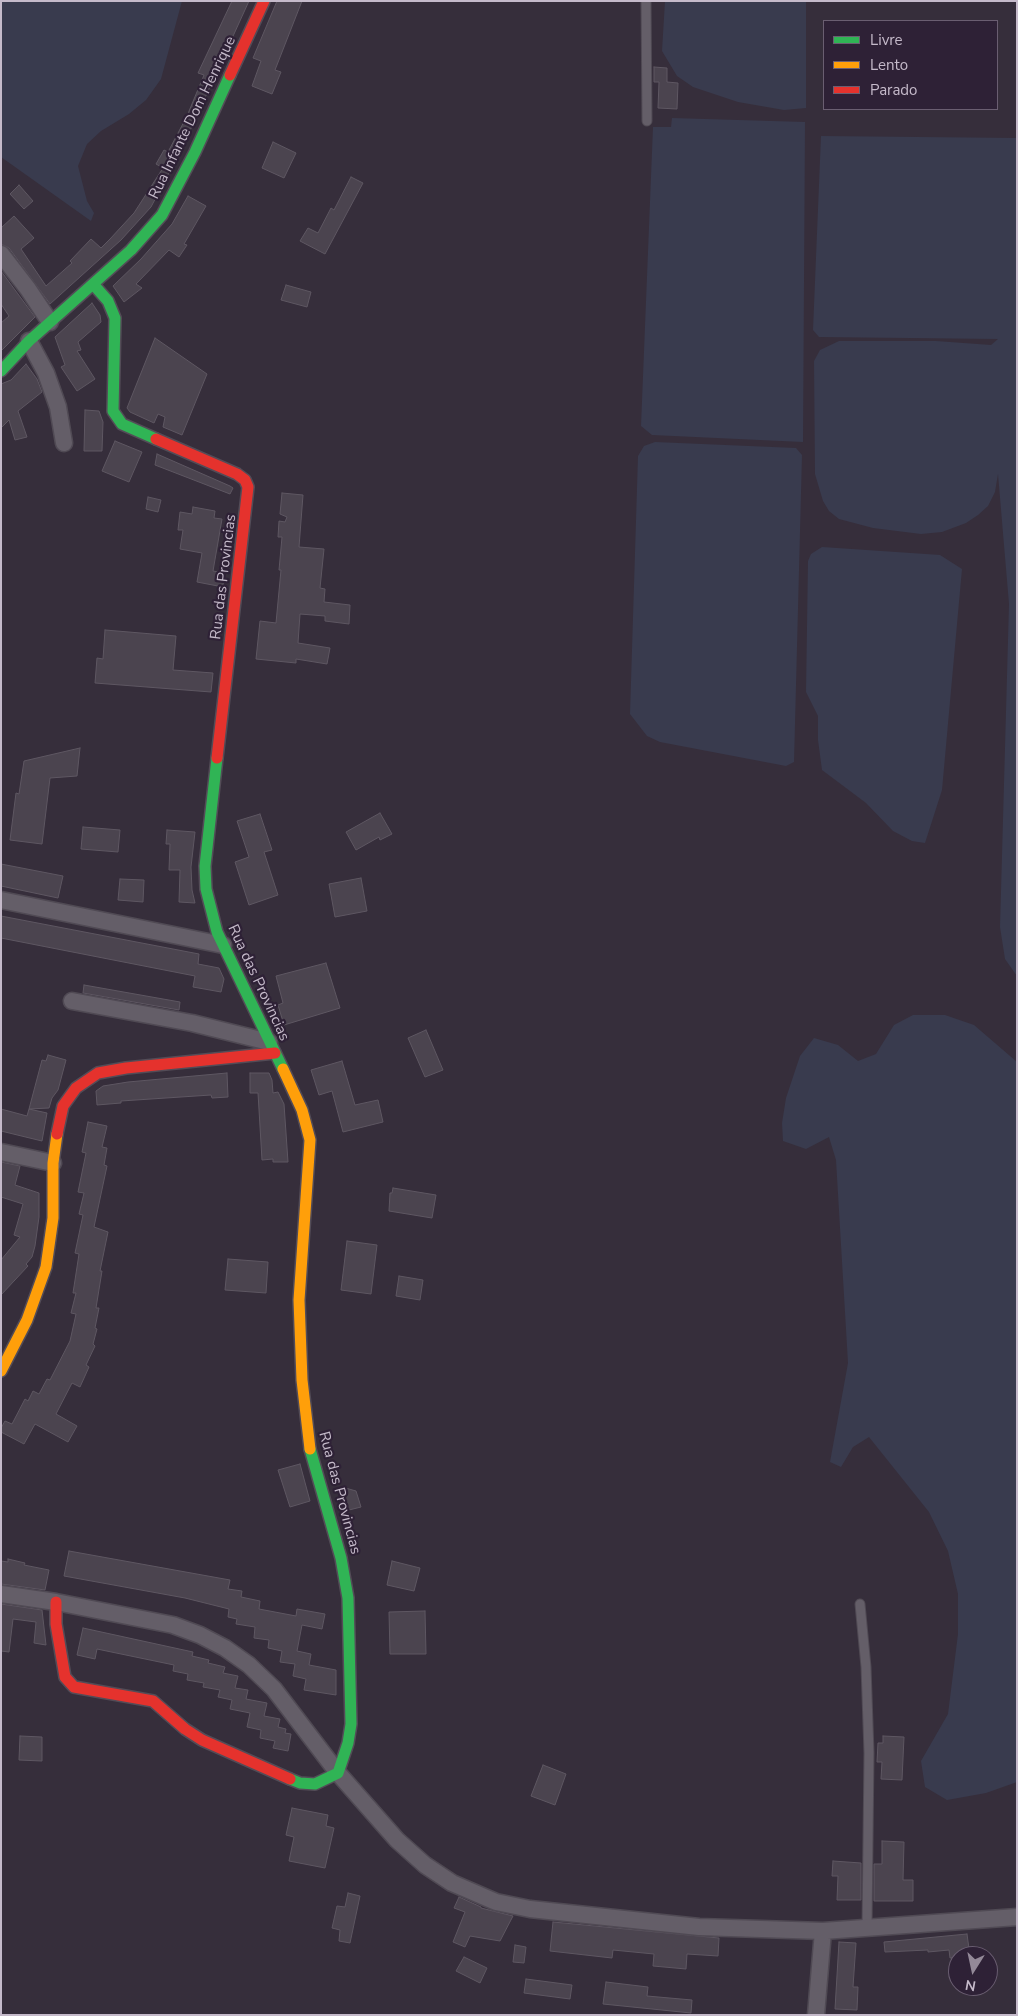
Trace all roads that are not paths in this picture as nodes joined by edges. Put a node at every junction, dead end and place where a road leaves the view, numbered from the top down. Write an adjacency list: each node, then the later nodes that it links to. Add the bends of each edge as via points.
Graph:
1 (264, 1): 5 (street, Rua Infante Dom Henrique, via 196,152 162,214 131,250)
2 (646, 1): 3 (lane)
3 (647, 121)
4 (1, 254): 6 (street)
5 (93, 284): 6 (street, Rua Infante Dom Henrique); 11 (street, Rua das Provincias, via 113,310 113,410 117,419 237,474 248,487 205,866 211,913)
6 (50, 322): 7 (street, Rua Infante Dom Henrique)
7 (29, 341): 8 (street, Rua Infante Dom Henrique); 9 (street, via 58,407)
8 (1, 371)
9 (64, 443)
10 (1, 900): 11 (street)
11 (223, 945): 13 (street, Rua das Provincias)
12 (72, 1002): 13 (street, via 192,1023)
13 (272, 1048): 15 (street, via 98,1073 76,1088 63,1106); 20 (street, Rua das Provincias, via 302,1110 310,1140 299,1310 310,1450 341,1558 348,1598 350,1724 348,1743)
14 (1, 1152): 15 (street)
15 (53, 1163): 16 (street, via 53,1218 46,1267 27,1320)
16 (1, 1370)
17 (1, 1594): 18 (street)
18 (56, 1602): 20 (street, via 172,1625 225,1648 274,1689); 20 (street, via 56,1624 65,1677 74,1687 153,1701 194,1736 300,1783 314,1784)
19 (860, 1604): 22 (lane, via 869,1753)
20 (338, 1773): 23 (street, via 397,1840 425,1865 452,1883 496,1902 530,1909 699,1927)
21 (1017, 1917): 22 (street)
22 (867, 1927): 23 (street)
23 (823, 1931): 24 (street)
24 (816, 2015)

